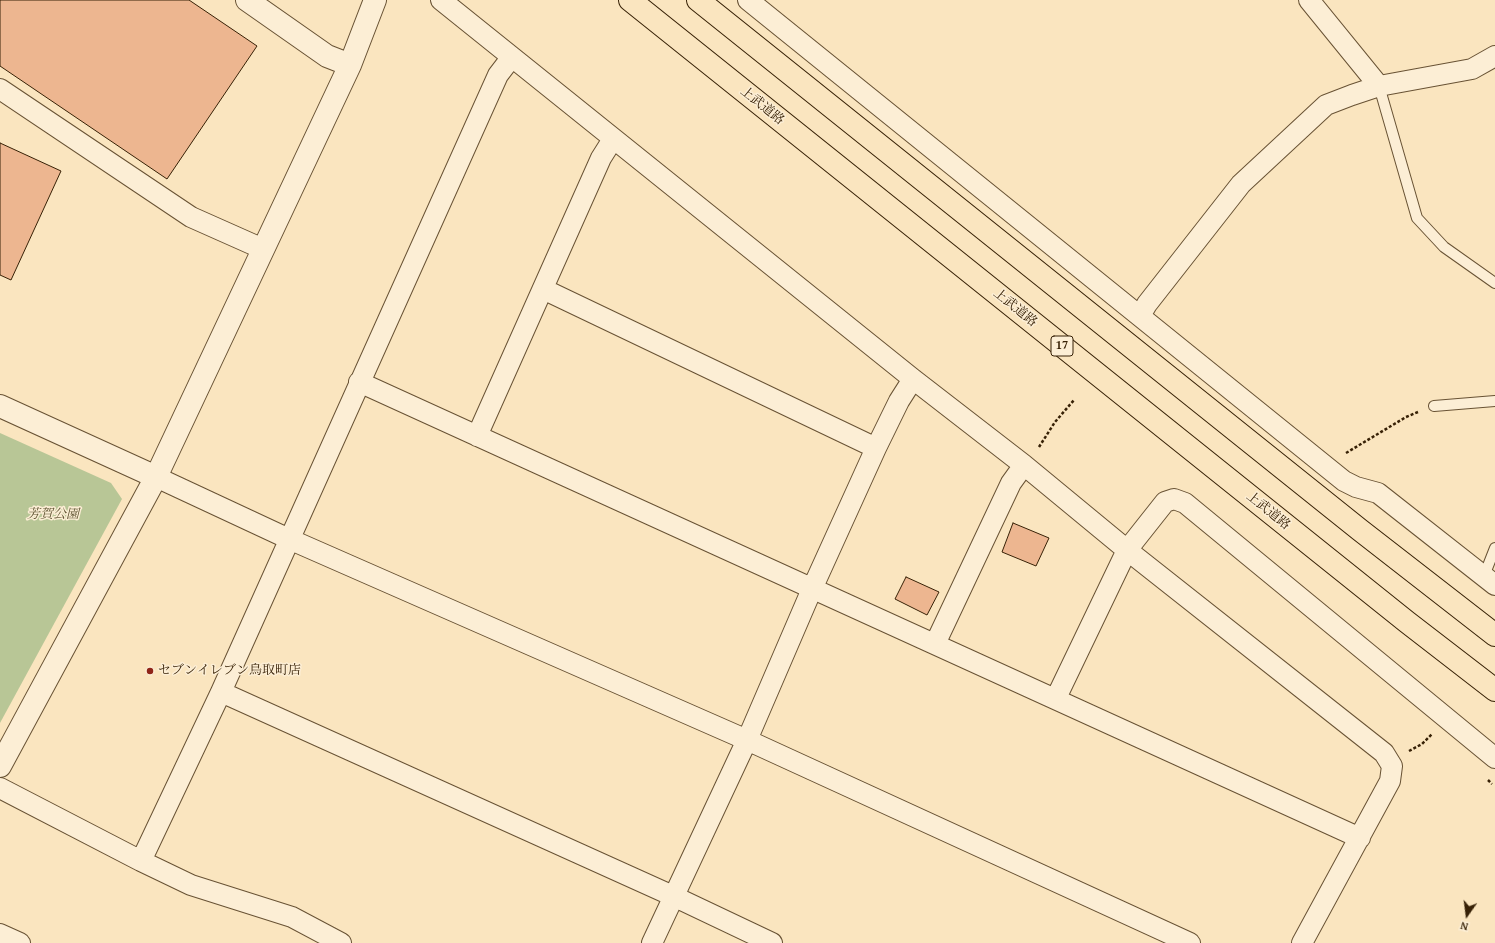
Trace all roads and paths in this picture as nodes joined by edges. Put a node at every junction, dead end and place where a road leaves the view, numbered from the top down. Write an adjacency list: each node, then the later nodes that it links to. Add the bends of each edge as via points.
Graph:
1 (247, 0): 10 (street, via 327,56)
2 (374, 0): 10 (street)
3 (441, 0): 9 (street)
4 (630, 0): 39 (highway, 上武道路 / 17)
5 (698, 0): 28 (highway)
6 (748, 0): 17 (street)
7 (1309, 0): 11 (street)
8 (1495, 56): 11 (street, via 1472,68)
9 (511, 58): 13 (street); 19 (street, via 498,75)
10 (350, 65): 14 (street)
11 (1379, 86): 15 (lane, via 1417,218 1444,247); 17 (street, via 1326,105 1241,184)
12 (0, 89): 14 (street, via 191,217)
13 (613, 139): 16 (street, via 601,158); 18 (street)
14 (263, 249): 31 (street)
15 (1495, 283)
16 (543, 289): 25 (street); 26 (street)
17 (1140, 316): 24 (street)
18 (913, 379): 26 (street); 29 (street)
19 (359, 382): 25 (street); 32 (street)
20 (1074, 400): 27 (path, via 1055,422)
21 (1495, 401): 23 (lane)
22 (0, 406): 31 (street)
23 (1434, 406): 30 (path, via 1406,417)
24 (1284, 433): 28 (street); 30 (street)
25 (477, 436): 36 (street)
26 (876, 448): 36 (street)
27 (1038, 449)
28 (1266, 454): 37 (highway)
29 (1024, 465): 34 (street); 38 (street, via 1011,483)
30 (1325, 466): 35 (street, via 1344,481 1378,493)
31 (156, 477): 32 (street); 46 (street)
32 (289, 539): 40 (street); 43 (street)
33 (1495, 548): 35 (lane)
34 (1127, 550): 41 (street); 45 (street, via 1165,502 1174,499 1185,503); 48 (street, via 1384,753 1392,766 1391,777)
35 (1490, 580)
36 (812, 589): 38 (street); 43 (street)
37 (1495, 636)
38 (935, 644): 41 (street)
39 (1495, 690)
40 (221, 692): 49 (street); 50 (street)
41 (1056, 698): 48 (street)
42 (1433, 733): 44 (path, via 1422,744)
43 (748, 740): 50 (street); 56 (street)
44 (1407, 752)
45 (1495, 758)
46 (0, 766)
47 (0, 788): 49 (street)
48 (1360, 838): 57 (street)
49 (141, 862): 53 (street, via 191,885 292,917)
50 (673, 896): 54 (street); 55 (street)
51 (0, 934): 52 (street)
52 (20, 943)
53 (341, 943)
54 (652, 943)
55 (772, 943)
56 (1190, 943)
57 (1302, 943)

